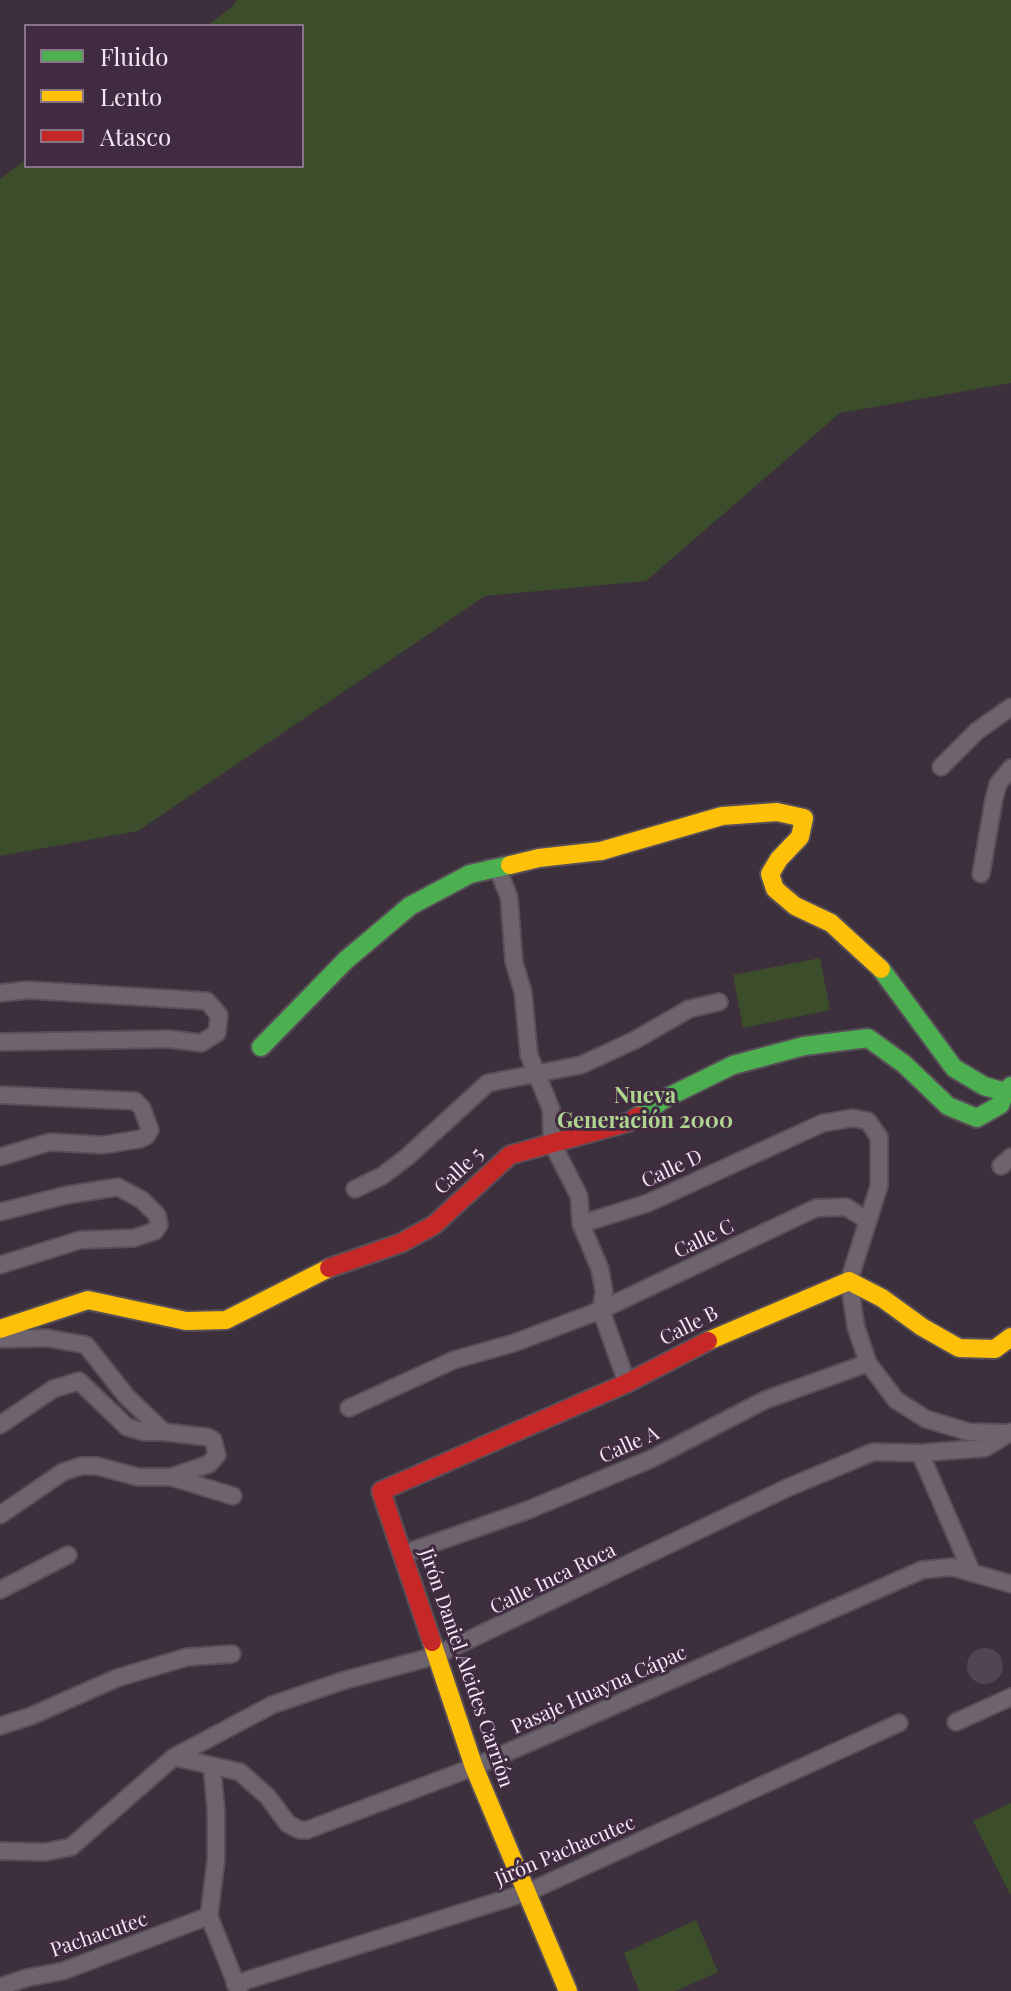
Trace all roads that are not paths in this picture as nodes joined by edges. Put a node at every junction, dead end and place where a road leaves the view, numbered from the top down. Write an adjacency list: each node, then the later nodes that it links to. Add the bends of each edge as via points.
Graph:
1 (1011, 707): 2 (street)
2 (941, 767)
3 (1011, 768): 5 (street, via 998,784)
4 (489, 868): 9 (street, via 410,906 346,960); 10 (street, via 499,872 509,897 514,962 523,992 529,1055); 11 (street, via 601,851 722,816 777,812 804,818 800,837 770,874 775,889 795,906 831,923 880,967 954,1068 984,1086)
5 (981, 874)
6 (0, 993): 8 (street, via 28,990 207,1001 219,1015 217,1033 201,1043)
7 (719, 1002): 10 (street, via 689,1009 581,1065)
8 (0, 1042)
9 (261, 1047)
10 (537, 1073): 14 (street, via 551,1109); 16 (street, via 488,1083 407,1157)
11 (1008, 1089): 14 (street, Calle 5, via 1000,1105 977,1118 948,1106 868,1038 804,1046 733,1065 629,1122)
12 (0, 1095): 15 (street, via 135,1101 150,1130 140,1139 103,1145 50,1142)
13 (868, 1121): 18 (street, Calle Inca Roca, via 879,1137 879,1186); 19 (street, Calle D, via 823,1123 648,1203)
14 (552, 1143): 19 (street, via 579,1196); 23 (street, Calle 5, via 510,1155 434,1225 401,1243 324,1270 226,1320 186,1321 88,1300)
15 (0, 1157)
16 (355, 1189)
17 (0, 1212): 20 (street, via 118,1187 142,1200 159,1225 134,1238 80,1240)
18 (867, 1220): 21 (street, Calle Inca Roca); 22 (street, Calle C, via 846,1207 816,1208)
19 (581, 1224): 22 (street, via 600,1269)
20 (0, 1265)
21 (849, 1281): 24 (street, via 959,1348 995,1349); 26 (street, Calle Inca Roca); 27 (street, Calle B, via 725,1332)
22 (601, 1310): 27 (street); 28 (street, Calle C, via 454,1360)
23 (0, 1329)
24 (1011, 1337)
25 (0, 1339): 30 (street, via 47,1338 86,1345 127,1397)
26 (868, 1363): 31 (street, Calle Inca Roca, via 896,1400 926,1419 969,1432); 37 (street, Calle A, via 765,1400 651,1459 556,1499)
27 (627, 1383): 34 (street, Calle B)
28 (349, 1408)
29 (0, 1425): 30 (street, via 53,1389 79,1381 127,1427)
30 (164, 1432): 33 (street, via 207,1437 217,1455 209,1464)
31 (1011, 1432): 32 (street, Calle Inca Roca, via 985,1448)
32 (920, 1453): 39 (street); 43 (street, Calle Inca Roca, via 873,1452)
33 (171, 1477): 35 (street); 36 (street, via 138,1477 81,1466 63,1472)
34 (381, 1491): 37 (street, Jirón Daniel Alcides Carrión)
35 (233, 1496)
36 (0, 1515)
37 (403, 1554): 43 (street, Jirón Daniel Alcides Carrión)
38 (68, 1555): 41 (street)
39 (972, 1573): 40 (street, Pasaje Huayna Cápac); 50 (street, Pasaje Huayna Cápac, via 952,1567 922,1570)
40 (1011, 1584)
41 (0, 1590)
42 (232, 1654): 47 (street, via 187,1657 117,1678)
43 (435, 1656): 48 (street, Calle Inca Roca, via 272,1705); 50 (street, Jirón Daniel Alcides Carrión)
44 (1011, 1697): 45 (street)
45 (956, 1722)
46 (899, 1723): 52 (street, Jirón Pachacutec)
47 (0, 1726)
48 (174, 1757): 49 (street, Pasaje Huayna Cápac); 51 (street, Calle Inca Roca, via 71,1847)
49 (212, 1766): 50 (street, Pasaje Huayna Cápac, via 240,1772 288,1824 300,1830); 53 (street, via 216,1860)
50 (474, 1767): 52 (street, Jirón Daniel Alcides Carrión)
51 (0, 1851)
52 (528, 1892): 55 (street, Jirón Pachacutec); 56 (street, Jirón Daniel Alcides Carrión)
53 (209, 1916): 54 (street, Pachacutec, via 63,1971); 55 (street)
54 (0, 1987)
55 (237, 1987)
56 (568, 1991)

